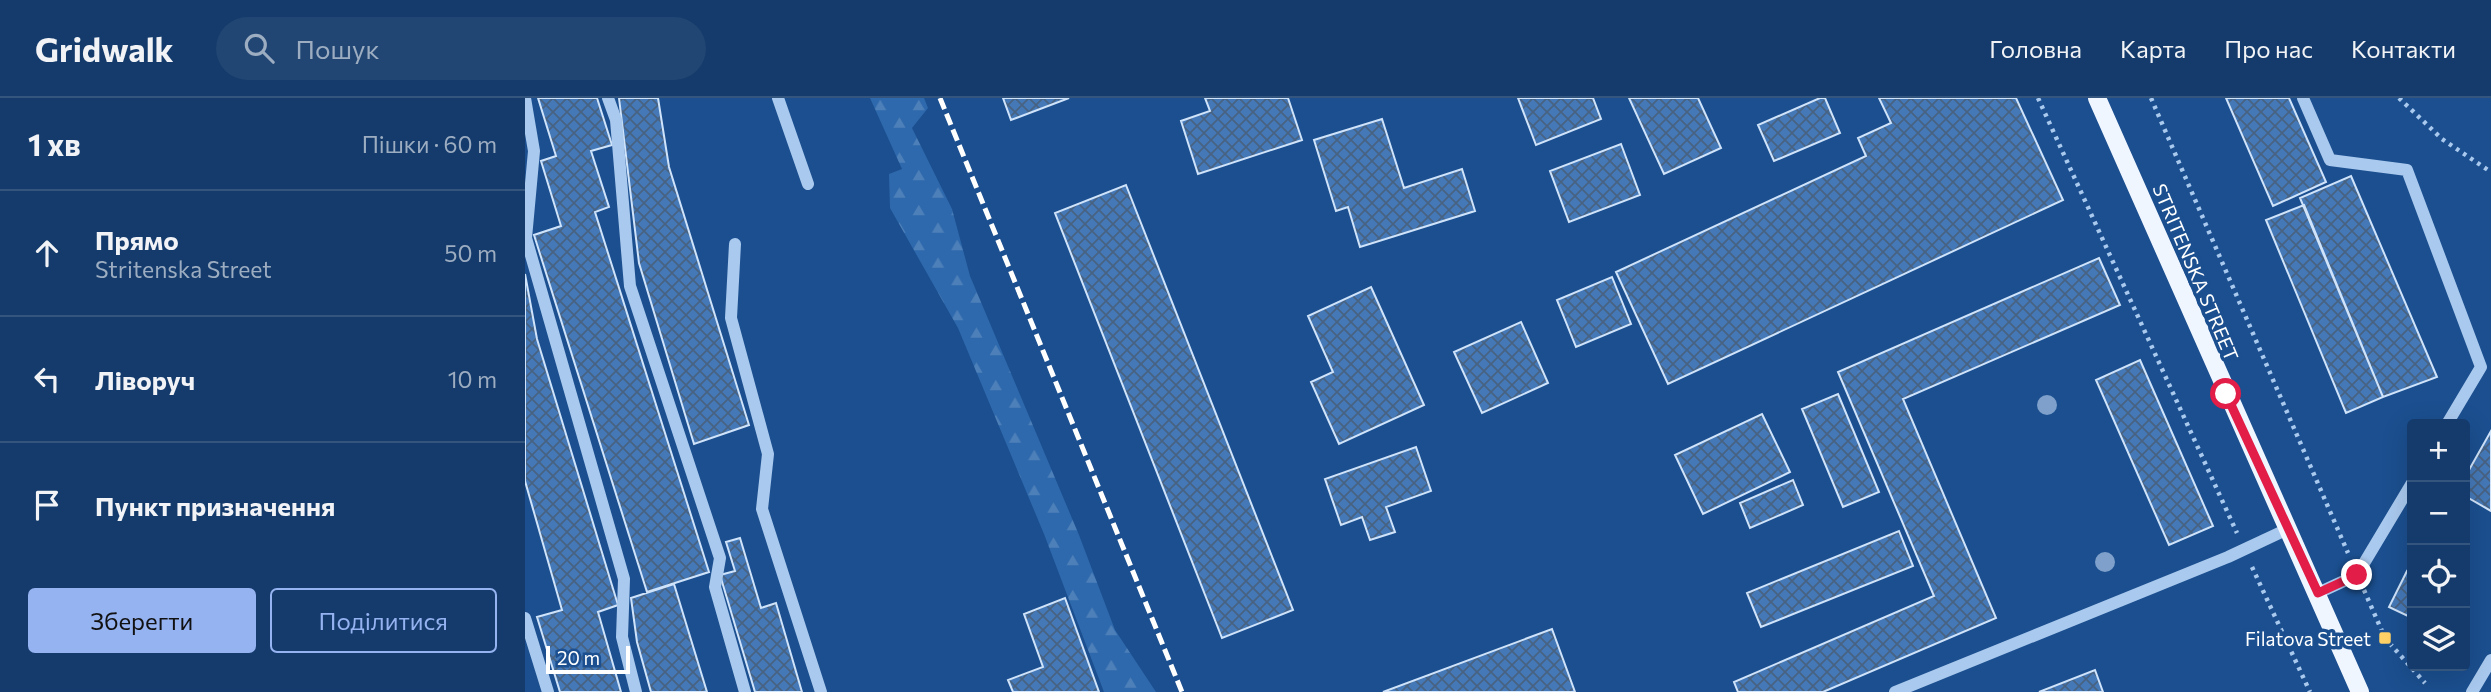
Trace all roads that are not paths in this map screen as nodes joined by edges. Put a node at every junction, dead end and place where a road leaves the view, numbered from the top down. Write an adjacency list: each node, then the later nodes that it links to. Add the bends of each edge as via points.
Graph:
1 (525, 98): 15 (street, via 534,151 526,238 624,579 622,637)
2 (608, 98): 16 (street, via 616,120 630,286 720,558 715,587)
3 (778, 98): 6 (street)
4 (2097, 98): 10 (main road, STRITENSKA STREET)
5 (2303, 98): 8 (street, via 2330,160 2407,170 2481,368)
6 (808, 184)
7 (735, 244): 17 (street, via 731,318 768,454 762,509)
8 (2450, 419)
9 (2407, 491): 11 (street, via 2357,575)
10 (2288, 529): 11 (main road, STRITENSKA STREET); 18 (street)
11 (2318, 593): 19 (main road, STRITENSKA STREET)
12 (525, 618): 14 (street)
13 (2491, 660): 20 (street)
14 (548, 692)
15 (636, 692)
16 (745, 692)
17 (821, 692)
18 (1895, 692)
19 (2360, 692)
20 (2472, 692)

